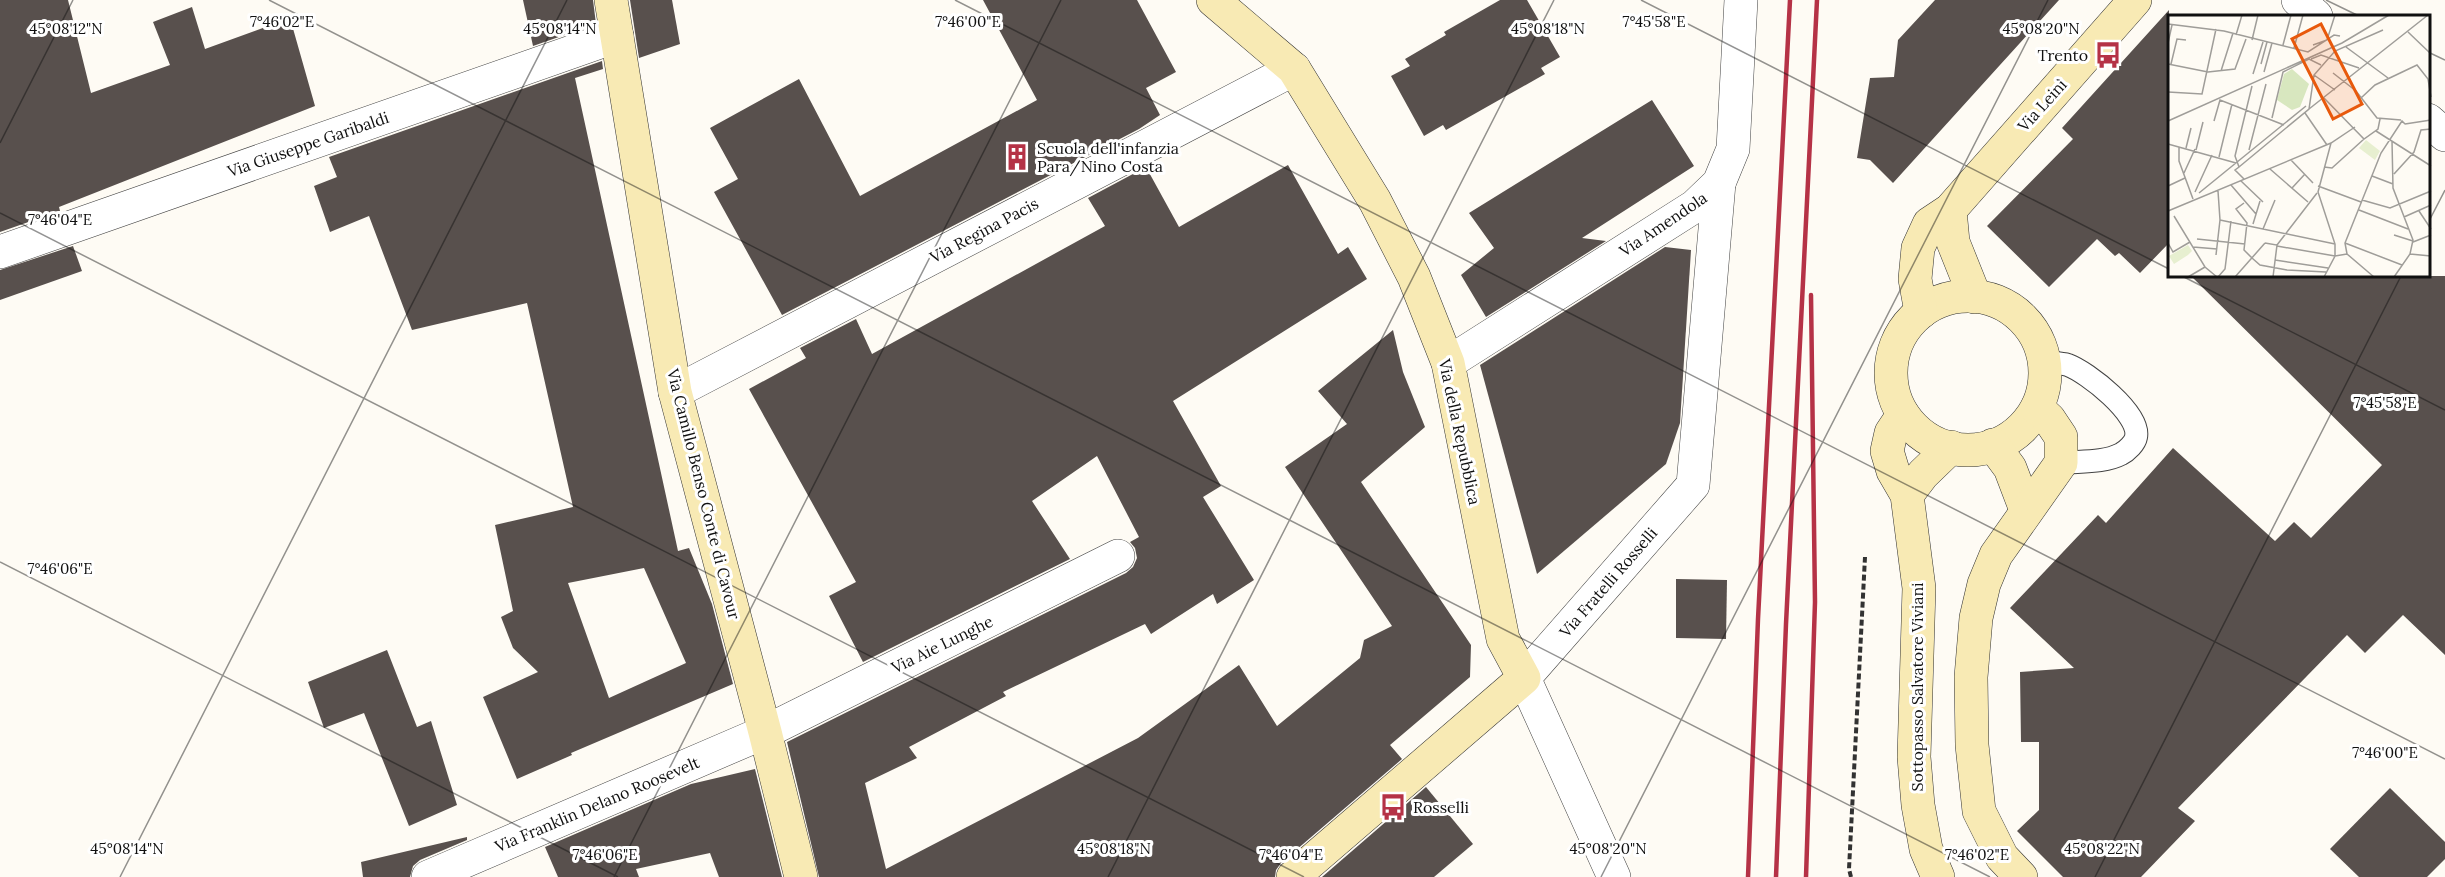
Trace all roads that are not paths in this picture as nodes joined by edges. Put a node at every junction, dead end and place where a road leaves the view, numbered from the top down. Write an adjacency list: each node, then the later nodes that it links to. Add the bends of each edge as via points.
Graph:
1 (611, 0): 7 (street, Via Camillo Benso Conte di Cavour)
2 (1213, 0): 8 (street, Via della Repubblica)
3 (1741, 0): 11 (street, Via Amendola, via 1733,148)
4 (2135, 0): 12 (street, Via Leinì)
5 (2298, 0): 6 (street)
6 (2315, 15)
7 (617, 36): 13 (street, Via Giuseppe Garibaldi); 18 (street, Via Camillo Benso Conte di Cavour)
8 (1294, 69): 17 (street, Via della Repubblica, via 1375,201 1414,278); 18 (street, Via Regina Pacis)
9 (2430, 122): 10 (street)
10 (2445, 135)
11 (1719, 183): 17 (street, Via Amendola, via 1695,206); 27 (street, Via Fratelli Rosselli, via 1693,485)
12 (1950, 210): 14 (street, via 1953,242); 15 (street, Via Leinì, via 1929,224 1918,248 1915,279)
13 (0, 252)
14 (1975, 297): 15 (street, via 1941,301); 16 (street, via 2007,306 2025,320 2038,339)
15 (1922, 312): 20 (street, via 1905,328 1895,348 1891,371 1894,394)
16 (2044, 362): 19 (street, via 2044,385); 23 (lane, via 2067,365 2083,373 2099,384 2135,424 2136,438 2120,455)
17 (1448, 363): 27 (street, Via della Repubblica, via 1503,639)
18 (675, 392): 28 (street, Via Camillo Benso Conte di Cavour)
19 (2037, 408): 21 (street, via 2024,427); 23 (street, via 2061,437)
20 (1903, 415): 22 (street, via 1919,434); 24 (street, Sottopasso Salvatore Viviani, via 1891,433 1887,451)
21 (1993, 445): 22 (street, via 1960,450); 25 (street, via 2010,468)
22 (1951, 447): 24 (street)
23 (2061, 463): 25 (street)
24 (1907, 495): 33 (street, Sottopasso Salvatore Viviani, via 1919,588 1914,757 1926,849)
25 (2026, 510): 34 (street, via 1996,555 1984,584 1976,618 1971,677 1972,745 1979,811 2002,857)
26 (1118, 556): 28 (street, Via Aie Lunghe)
27 (1524, 678): 31 (street, Via Fratelli Rosselli); 32 (street, Via della Repubblica)
28 (765, 732): 29 (street, Via Franklin Delano Roosevelt); 30 (street, Via Camillo Benso Conte di Cavour)
29 (428, 877)
30 (801, 877)
31 (1293, 877)
32 (1614, 877)
33 (1938, 877)
34 (2021, 877)

